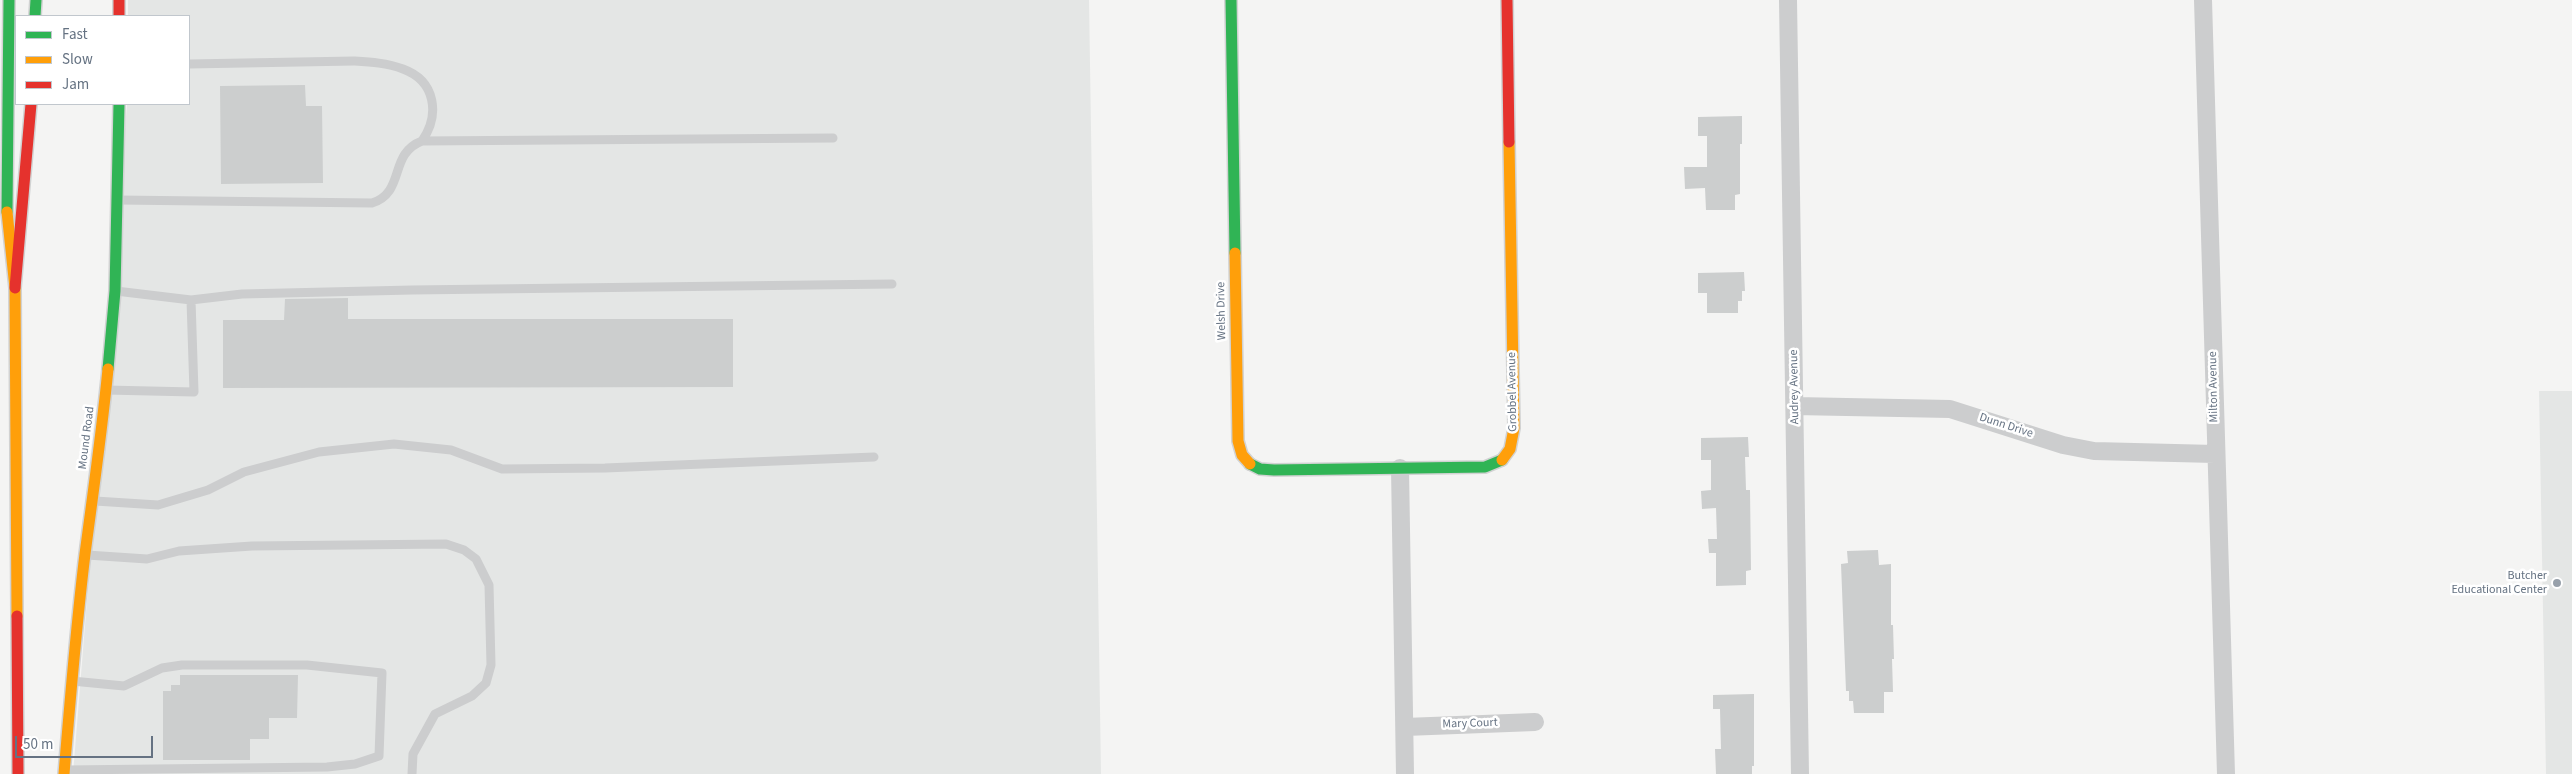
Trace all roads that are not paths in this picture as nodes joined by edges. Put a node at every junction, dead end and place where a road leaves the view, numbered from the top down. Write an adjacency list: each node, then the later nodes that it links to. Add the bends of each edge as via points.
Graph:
1 (9, 0): 17 (main road, via 7,208)
2 (36, 0): 8 (main road)
3 (119, 0): 9 (main road)
4 (1231, 0): 24 (main road, Welsh Drive, via 1240,452 1252,468 1262,470)
5 (1507, 0): 24 (main road, Grobbel Avenue, via 1513,441 1506,459 1492,466)
6 (1788, 0): 21 (street, Audrey Avenue)
7 (2203, 0): 22 (street, Milton Avenue)
8 (35, 15)
9 (119, 15)
10 (190, 64): 14 (lane, via 354,61 404,69 415,75 431,94 434,106 432,121)
11 (31, 105): 17 (main road)
12 (119, 105): 15 (main road, Mound Road)
13 (833, 138): 14 (lane)
14 (422, 141): 15 (lane, via 404,152 391,188 381,200 372,203)
15 (118, 200): 18 (main road, Mound Road)
16 (892, 284): 19 (lane, via 412,290 242,294)
17 (15, 288): 31 (main road)
18 (116, 291): 19 (lane); 20 (main road, Mound Road)
19 (191, 300): 20 (lane, via 194,392)
20 (106, 390): 25 (main road, Mound Road)
21 (1795, 406): 22 (street, Dunn Drive, via 1950,409 2063,445 2094,451); 34 (street, Audrey Avenue)
22 (2215, 454): 35 (street, Milton Avenue)
23 (874, 457): 25 (lane, via 502,469 451,450 394,444 319,452 244,472 208,490 158,505)
24 (1400, 468): 29 (street)
25 (93, 501): 26 (main road, Mound Road)
26 (85, 555): 27 (main road, Mound Road); 32 (lane, via 147,559 178,551 281,546 446,544 464,550 476,559 489,585 491,665 486,682 472,696 435,714 413,754)
27 (71, 682): 30 (main road, Mound Road); 30 (lane, via 124,686 162,668 182,665 307,665 382,673 379,756 355,764 327,767)
28 (1535, 722): 29 (street, Mary Court)
29 (1405, 727): 33 (street)
30 (64, 772)
31 (18, 774)
32 (412, 774)
33 (1406, 774)
34 (1800, 774)
35 (2226, 774)

